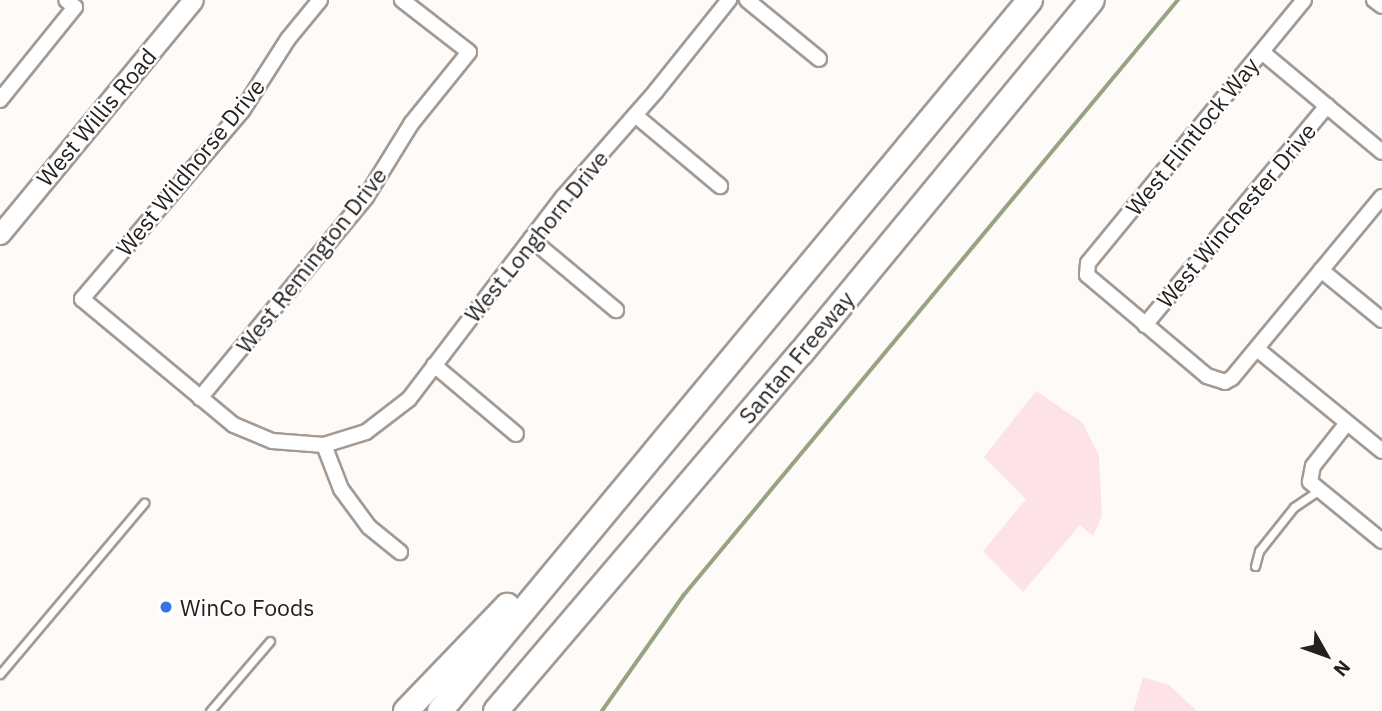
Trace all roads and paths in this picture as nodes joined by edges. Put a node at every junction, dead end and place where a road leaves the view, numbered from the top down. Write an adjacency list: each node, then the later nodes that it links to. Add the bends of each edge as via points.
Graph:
1 (66, 0): 14 (street, via 75,7)
2 (193, 0): 20 (street, West Willis Road)
3 (320, 0): 28 (street, West Wildhorse Drive, via 288,38 242,111 82,299)
4 (402, 0): 28 (street, West Remington Drive, via 469,52 411,124 358,208)
5 (729, 0): 16 (street, West Longhorn Drive)
6 (747, 0): 13 (street)
7 (1030, 0): 33 (highway)
8 (1093, 0): 38 (highway, Santan Freeway)
9 (1304, 0): 12 (street, West Flintlock Way)
10 (1374, 0): 11 (street)
11 (1382, 6)
12 (1262, 51): 15 (street); 25 (street, West Flintlock Way, via 1088,263 1087,275)
13 (819, 59)
14 (0, 100)
15 (1327, 106): 17 (street); 25 (street, West Winchester Drive)
16 (635, 115): 18 (street); 21 (street, West Longhorn Drive)
17 (1382, 152)
18 (720, 186)
19 (1382, 197): 22 (street)
20 (0, 234)
21 (531, 239): 23 (street); 27 (street, West Longhorn Drive)
22 (1321, 270): 24 (street); 26 (street)
23 (616, 310)
24 (1382, 320)
25 (1145, 324): 26 (street, via 1208,376 1225,382)
26 (1256, 348): 29 (street)
27 (435, 365): 30 (street); 31 (street, West Longhorn Drive, via 409,399 366,432)
28 (200, 398): 31 (street, via 234,425 272,441)
29 (1347, 423): 32 (street); 34 (street, via 1313,466)
30 (516, 433)
31 (324, 445): 37 (street, via 341,488 369,527)
32 (1382, 451)
33 (626, 486): 43 (highway, via 570,537); 44 (highway)
34 (1314, 486): 36 (street); 39 (lane, via 1259,551)
35 (144, 503): 41 (lane)
36 (1382, 541)
37 (400, 552)
38 (630, 553): 45 (highway, Santan Freeway); 46 (highway)
39 (1255, 566)
40 (270, 640): 42 (lane)
41 (0, 674)
42 (210, 711)
43 (407, 711)
44 (440, 711)
45 (496, 711)
46 (516, 711)

